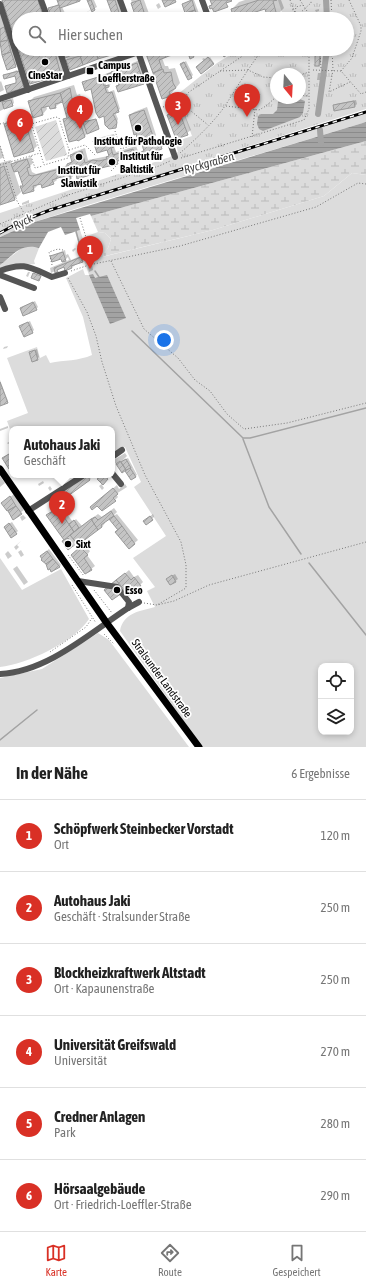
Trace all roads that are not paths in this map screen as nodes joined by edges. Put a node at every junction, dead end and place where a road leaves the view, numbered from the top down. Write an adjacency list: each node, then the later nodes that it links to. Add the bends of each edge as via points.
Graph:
1 (41, 0): 5 (street)
2 (120, 0): 6 (street)
3 (202, 0): 7 (street)
4 (0, 4): 8 (street)
5 (45, 12)
6 (124, 12)
7 (206, 12)
8 (12, 41)
9 (17, 56): 14 (street)
10 (61, 56): 13 (street)
11 (124, 56): 13 (street)
12 (140, 56): 16 (street)
13 (68, 76): 14 (street)
14 (28, 90): 15 (street)
15 (0, 99)
16 (176, 158)
17 (0, 271): 19 (street, via 31,266 52,278)
18 (0, 275): 20 (street)
19 (67, 276)
20 (34, 288)
21 (0, 297): 22 (street)
22 (5, 309)
23 (122, 450): 24 (street)
24 (115, 455)
25 (0, 469): 29 (main road, Stralsunder Landstraße)
26 (115, 477): 28 (street)
27 (79, 478): 29 (street)
28 (121, 484)
29 (28, 511): 30 (main road, Stralsunder Landstraße)
30 (78, 581): 32 (street, via 117,587 129,602); 33 (main road, Stralsunder Landstraße)
31 (139, 602): 32 (street)
32 (128, 608): 33 (street)
33 (106, 622): 34 (street, via 51,660 29,669); 35 (main road, Stralsunder Landstraße)
34 (0, 674)
35 (198, 747)

